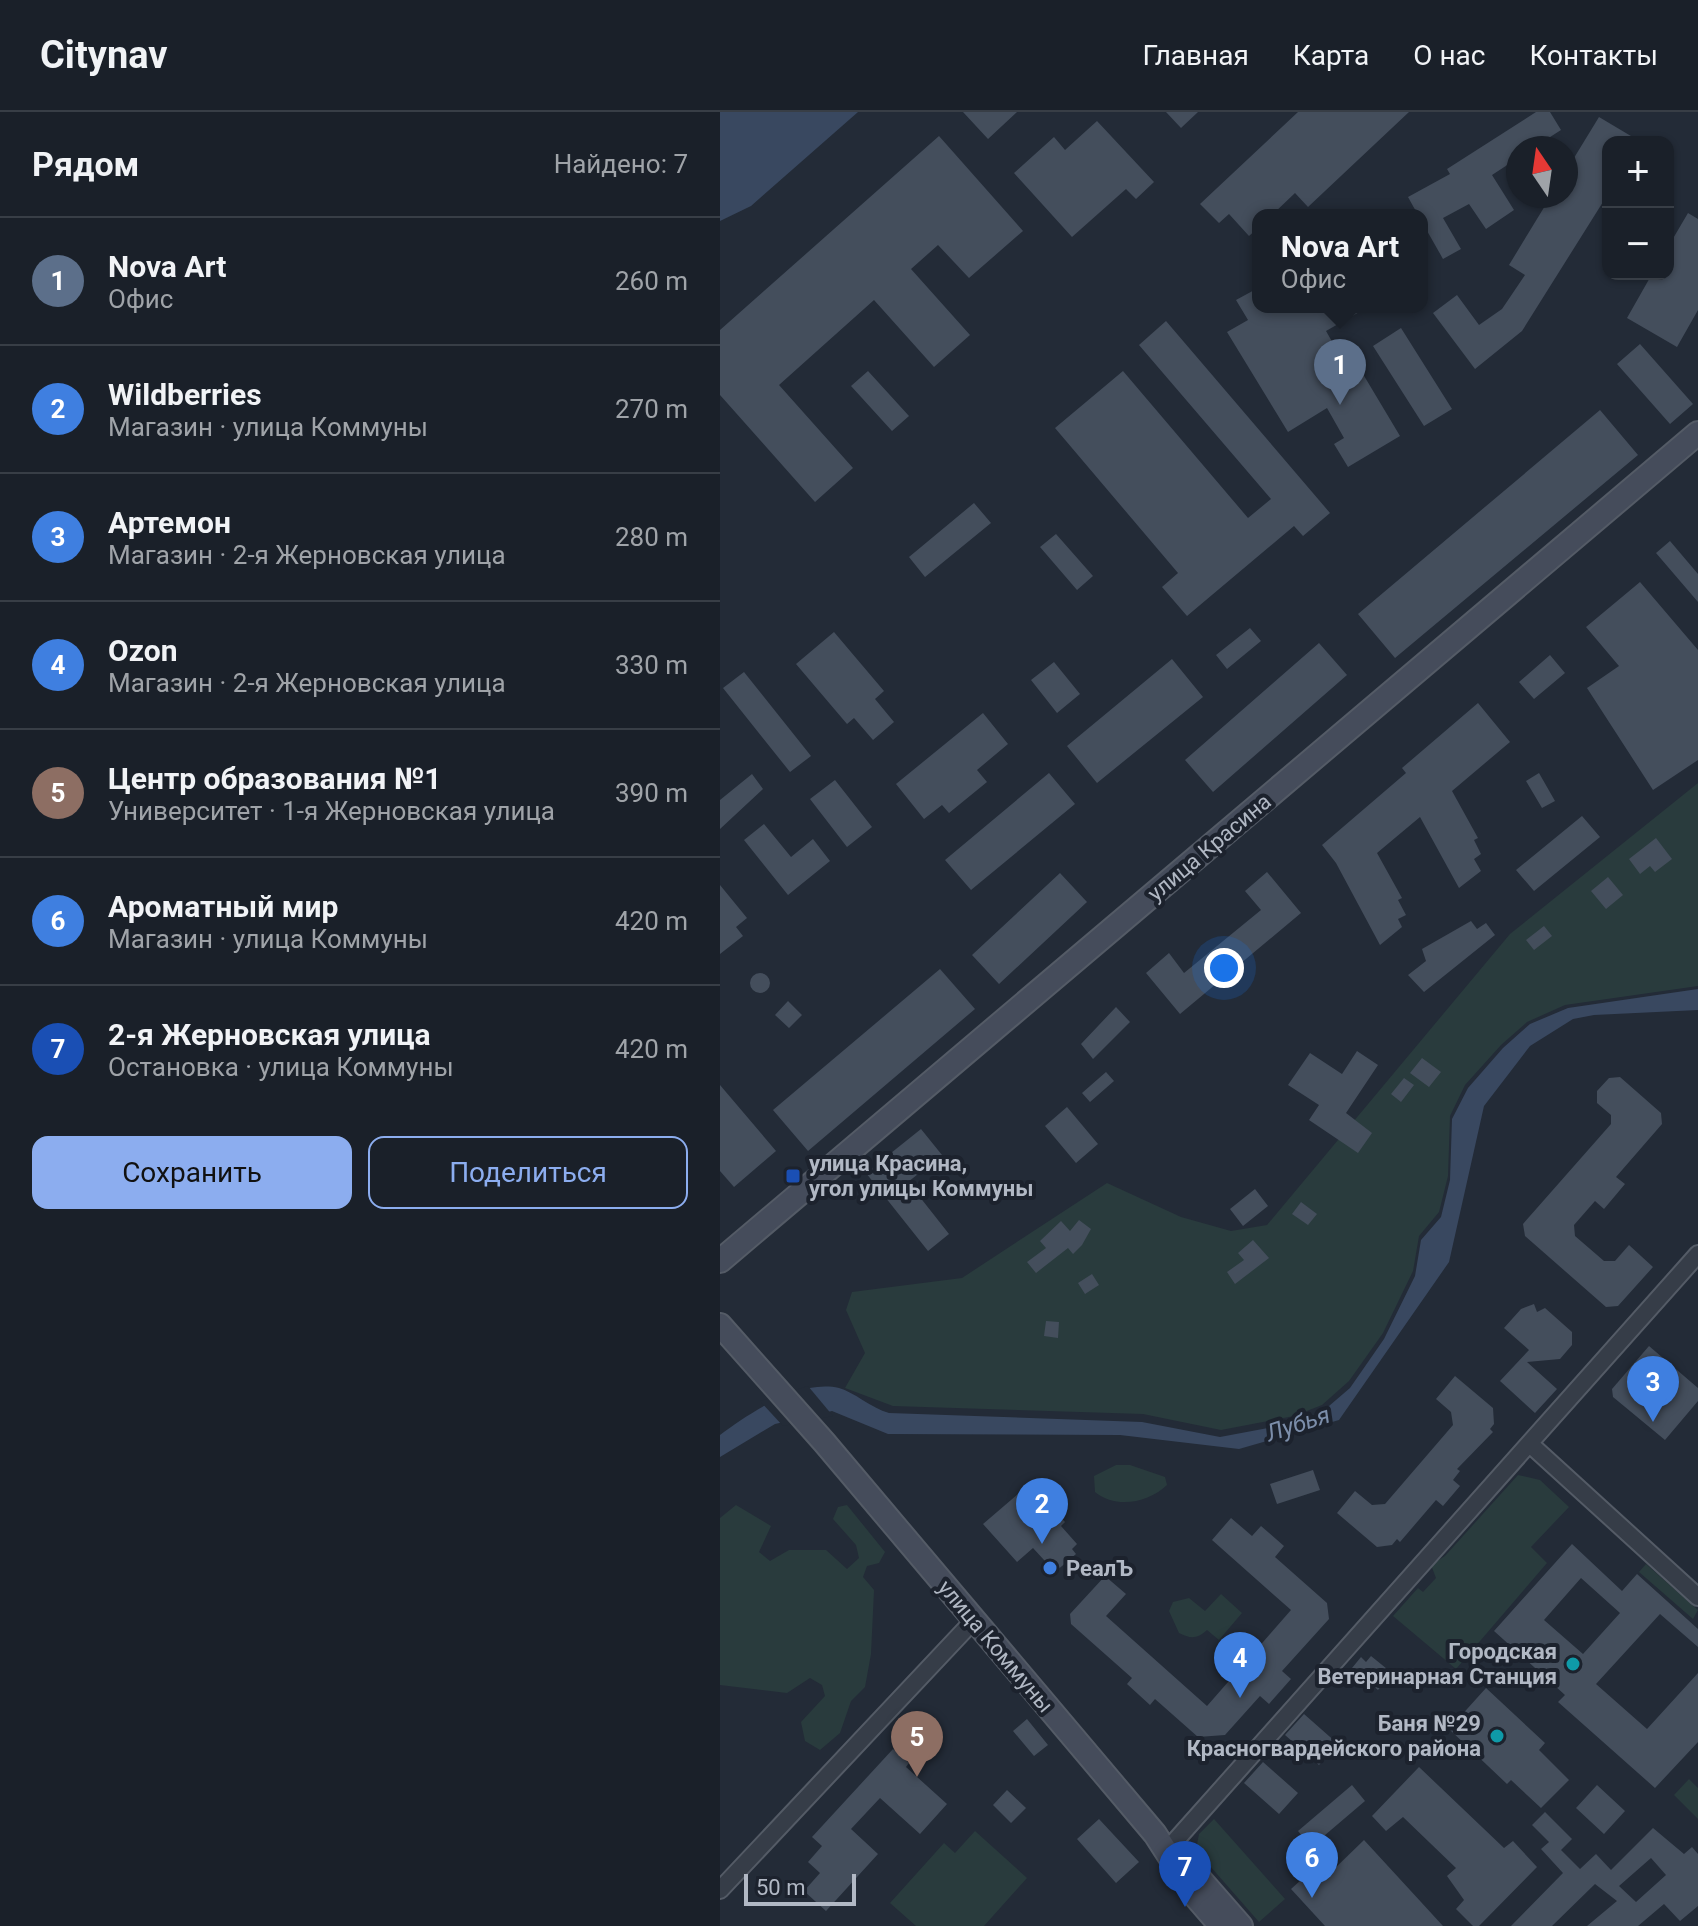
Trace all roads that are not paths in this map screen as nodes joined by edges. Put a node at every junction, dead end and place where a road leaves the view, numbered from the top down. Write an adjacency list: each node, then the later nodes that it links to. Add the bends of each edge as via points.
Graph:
1 (1698, 433): 3 (main road, улица Красина)
2 (1698, 1254): 5 (street)
3 (720, 1261)
4 (720, 1325): 7 (main road, улица Коммуны)
5 (1531, 1445): 6 (street); 8 (street)
6 (1698, 1597)
7 (974, 1620): 8 (main road, улица Коммуны); 9 (street)
8 (1168, 1849): 10 (main road, улица Коммуны, via 1195,1896); 11 (main road, улица Коммуны, via 1208,1885)
9 (720, 1890)
10 (1221, 1926)
11 (1241, 1926)

